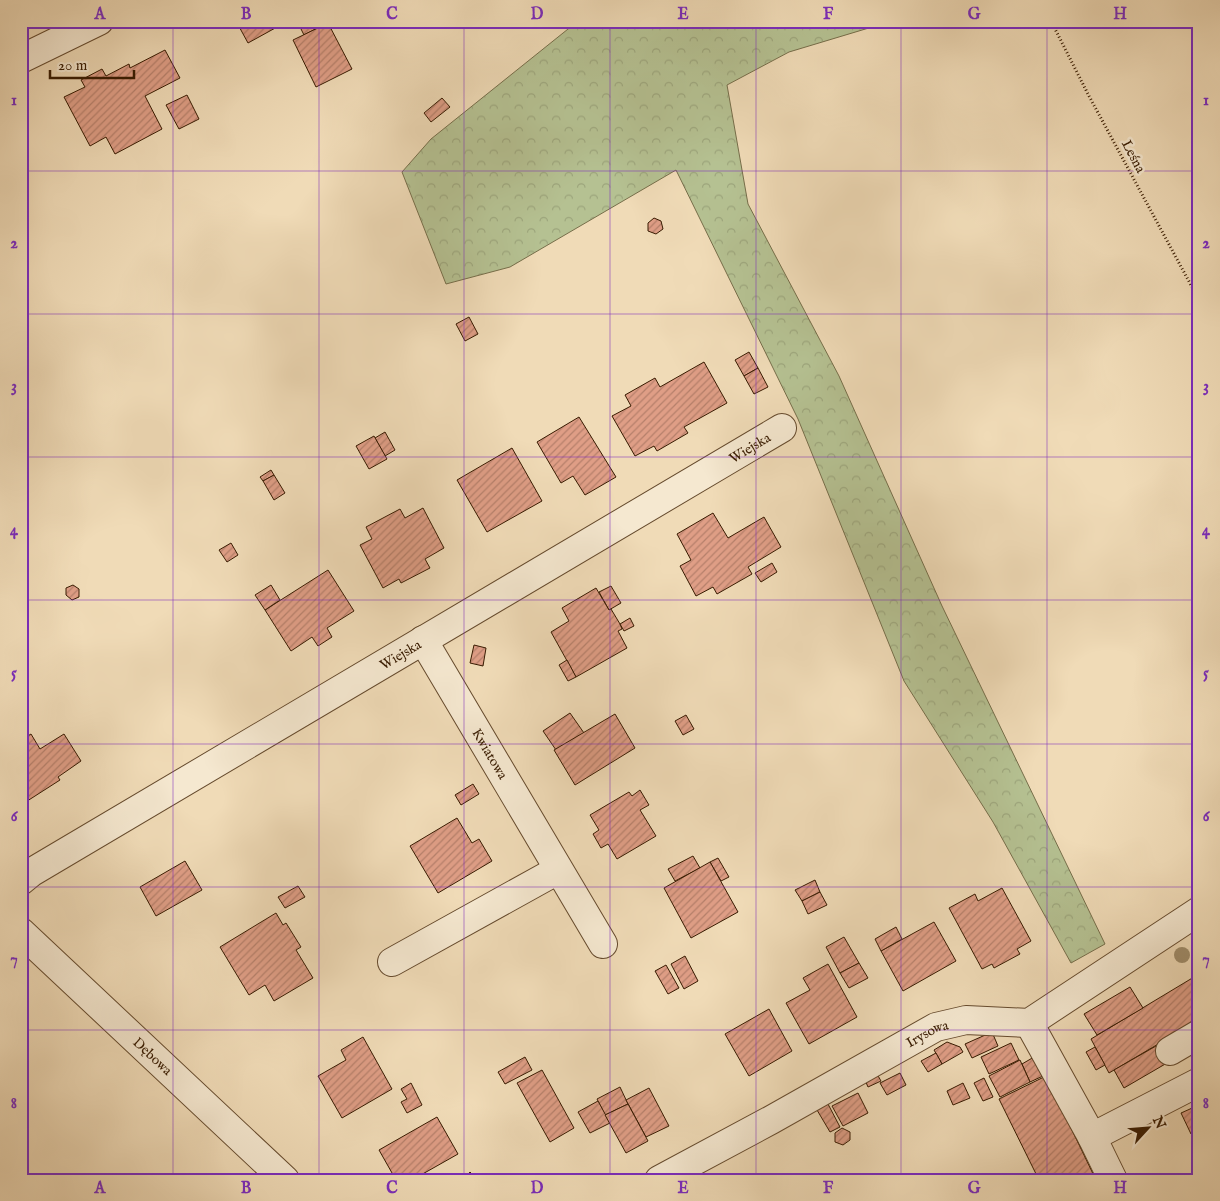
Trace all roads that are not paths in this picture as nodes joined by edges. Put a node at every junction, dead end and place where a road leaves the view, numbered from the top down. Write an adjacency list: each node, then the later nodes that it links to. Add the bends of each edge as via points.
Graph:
1 (99, 21): 2 (street)
2 (21, 60)
3 (782, 428): 4 (street, Wiejska)
4 (423, 640): 5 (street, Kwiatowa); 6 (street, Wiejska)
5 (558, 870): 9 (street, Kwiatowa); 10 (street)
6 (21, 881)
7 (1199, 911): 11 (street)
8 (21, 932): 16 (street, Dębowa)
9 (603, 944)
10 (392, 962)
11 (1029, 1022): 15 (street); 17 (street, Irysowa, via 966,1020 936,1027)
12 (1199, 1034): 13 (street)
13 (1170, 1051)
14 (1199, 1082): 15 (street)
15 (1092, 1137): 18 (street)
16 (285, 1180)
17 (659, 1180)
18 (1113, 1180)

